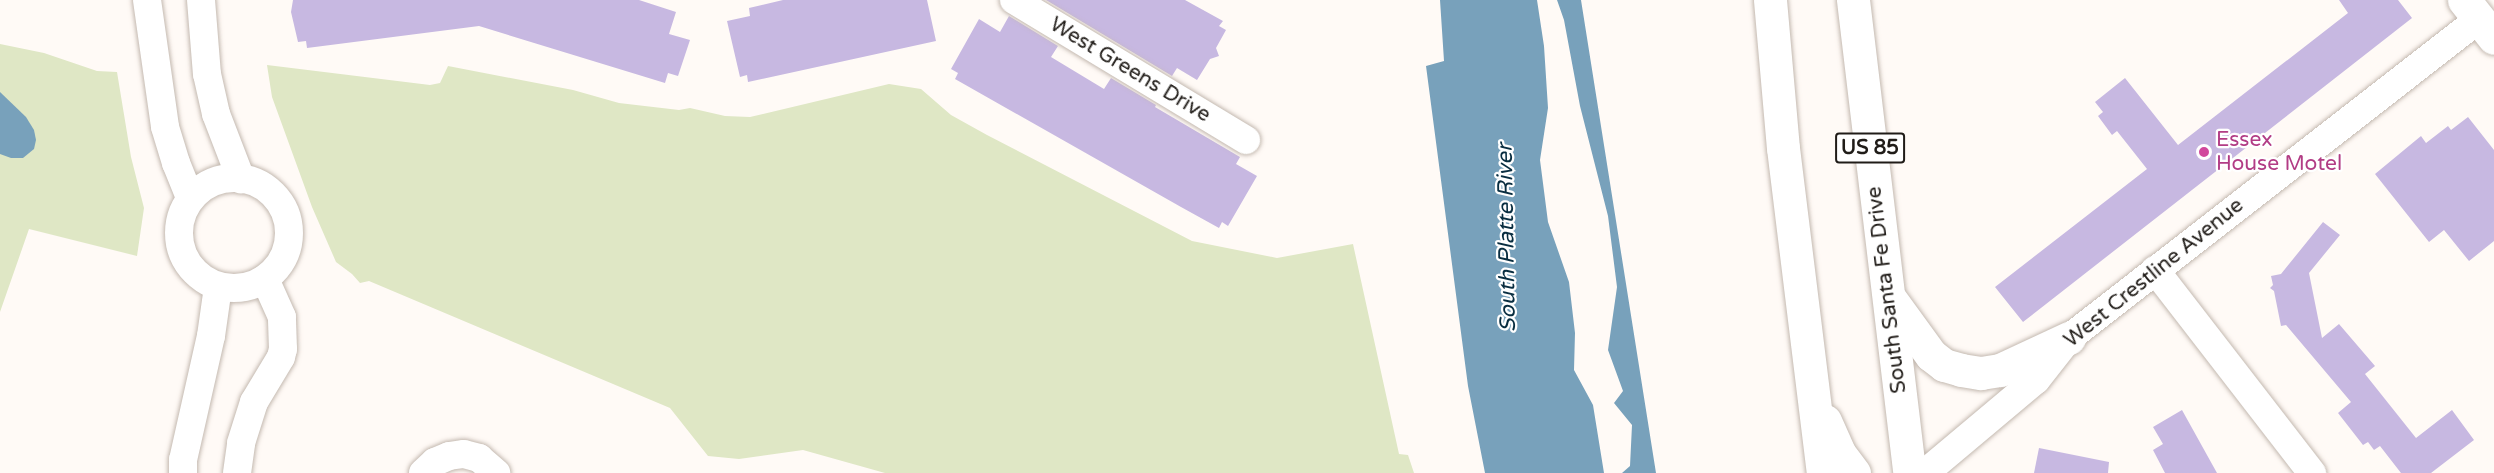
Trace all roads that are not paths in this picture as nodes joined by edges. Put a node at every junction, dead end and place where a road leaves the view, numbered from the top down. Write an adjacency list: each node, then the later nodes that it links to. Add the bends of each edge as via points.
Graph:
1 (147, 0): 9 (street, via 165,127)
2 (201, 0): 8 (street, via 207,74 216,114)
3 (1014, 0): 7 (street, West Greens Drive)
4 (1770, 0): 15 (highway)
5 (1853, 0): 13 (highway, South Santa Fe Drive / US 85)
6 (2479, 19): 10 (street, West Crestline Avenue)
7 (1246, 140)
8 (242, 179): 9 (street, via 213,182); 11 (street, via 266,188 279,200 287,217 290,235 286,253)
9 (190, 197): 12 (street, via 179,223 178,241 184,259 195,273)
10 (2155, 270): 14 (street, West Crestline Avenue); 16 (street)
11 (266, 279): 12 (street, via 246,288); 18 (street, via 282,317 283,349 254,402 241,443)
12 (218, 287): 17 (street)
13 (1887, 295): 14 (highway, via 1931,355 1944,365 1961,370 2000,370); 23 (highway, South Santa Fe Drive / US 85)
14 (2069, 338): 24 (street, West Crestline Avenue, via 2036,380)
15 (1812, 389): 21 (highway); 22 (highway, via 1839,453)
16 (2291, 461): 25 (street)
17 (183, 473)
18 (237, 473)
19 (423, 473): 20 (street, via 435,462 464,454 479,458)
20 (496, 473)
21 (1823, 473)
22 (1854, 473)
23 (1909, 473)
24 (1925, 473)
25 (2312, 473)

